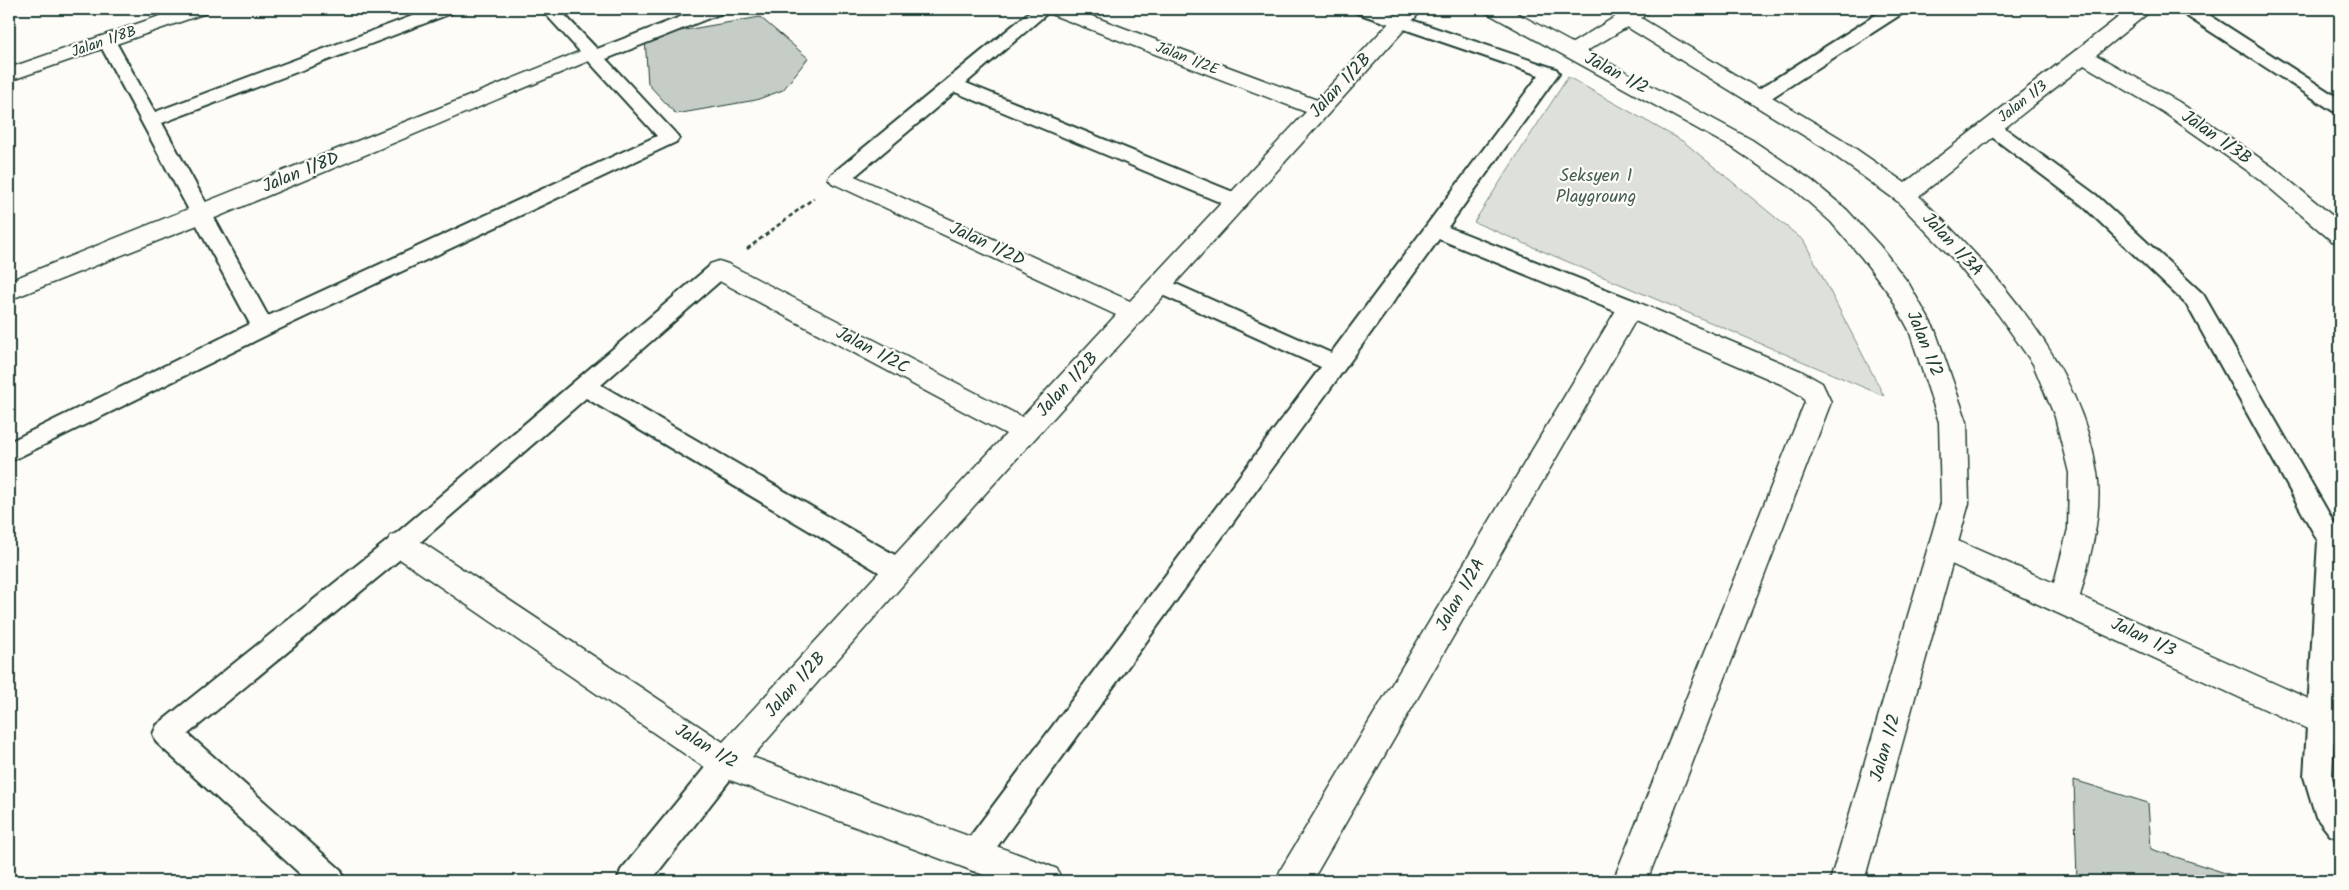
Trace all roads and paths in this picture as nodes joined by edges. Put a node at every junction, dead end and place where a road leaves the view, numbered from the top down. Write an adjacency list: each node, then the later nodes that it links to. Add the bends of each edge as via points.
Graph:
1 (199, 9): 14 (street, Jalan 1/8B)
2 (446, 9): 23 (lane)
3 (550, 9): 16 (lane)
4 (716, 9): 16 (lane)
5 (1043, 9): 19 (lane)
6 (1055, 9): 22 (street, Jalan 1/2E)
7 (1363, 9): 13 (lane)
8 (1494, 9): 15 (street, Jalan 1/2)
9 (1897, 9): 20 (lane)
10 (2141, 9): 17 (street, Jalan 1/3)
11 (2188, 9): 21 (lane)
12 (1635, 12): 15 (street); 20 (street, Jalan 1/3A)
13 (1407, 15): 22 (street, Jalan 1/2B); 29 (lane, via 1550,73)
14 (107, 41): 18 (street, Jalan 1/8B); 23 (lane)
15 (1573, 51): 42 (street, Jalan 1/2, via 1744,145 1803,184 1839,216 1894,282 1922,330 1954,422 1955,503)
16 (593, 55): 28 (street, Jalan 1/8D); 36 (lane, via 669,138)
17 (2082, 55): 24 (street, Jalan 1/3); 30 (street, Jalan 1/3B, via 2171,107 2266,173)
18 (9, 75)
19 (953, 84): 25 (lane); 27 (lane)
20 (1758, 98): 26 (street, Jalan 1/3A, via 1832,143)
21 (2340, 106)
22 (1320, 109): 27 (street, Jalan 1/2B)
23 (150, 121): 28 (lane)
24 (1991, 127): 26 (street, Jalan 1/3); 45 (lane, via 2089,200 2195,300 2331,540)
25 (840, 178): 31 (path); 35 (street, Jalan 1/2D)
26 (1906, 195): 44 (street, Jalan 1/3A, via 1963,254 2008,308 2044,360 2069,417 2083,473 2082,529)
27 (1236, 201): 32 (street, Jalan 1/2B)
28 (202, 214): 33 (street, Jalan 1/8D); 36 (lane)
29 (1434, 229): 34 (lane); 37 (lane)
30 (2340, 235)
31 (719, 270): 38 (lane); 39 (street, Jalan 1/2C)
32 (1159, 285): 35 (street, Jalan 1/2B); 37 (lane)
33 (9, 291)
34 (1630, 308): 52 (street, Jalan 1/2A); 53 (street, via 1792,378 1813,390 1818,402)
35 (1134, 313): 39 (street, Jalan 1/2B)
36 (263, 327): 40 (lane)
37 (1335, 364): 48 (lane)
38 (585, 386): 41 (lane); 43 (lane)
39 (1025, 431): 43 (street, Jalan 1/2B)
40 (9, 453)
41 (401, 544): 46 (street, Jalan 1/2); 49 (lane, via 167,734)
42 (1944, 547): 44 (street, Jalan 1/3); 54 (street, Jalan 1/2)
43 (898, 570): 46 (street, Jalan 1/2B)
44 (2064, 601): 45 (street, Jalan 1/3)
45 (2330, 725): 47 (lane, via 2318,777 2326,806)
46 (726, 763): 48 (street, Jalan 1/2); 50 (lane)
47 (2340, 824)
48 (973, 856): 51 (street, Jalan 1/2)
49 (330, 881)
50 (632, 881)
51 (1045, 881)
52 (1293, 881)
53 (1630, 881)
54 (1847, 881)

